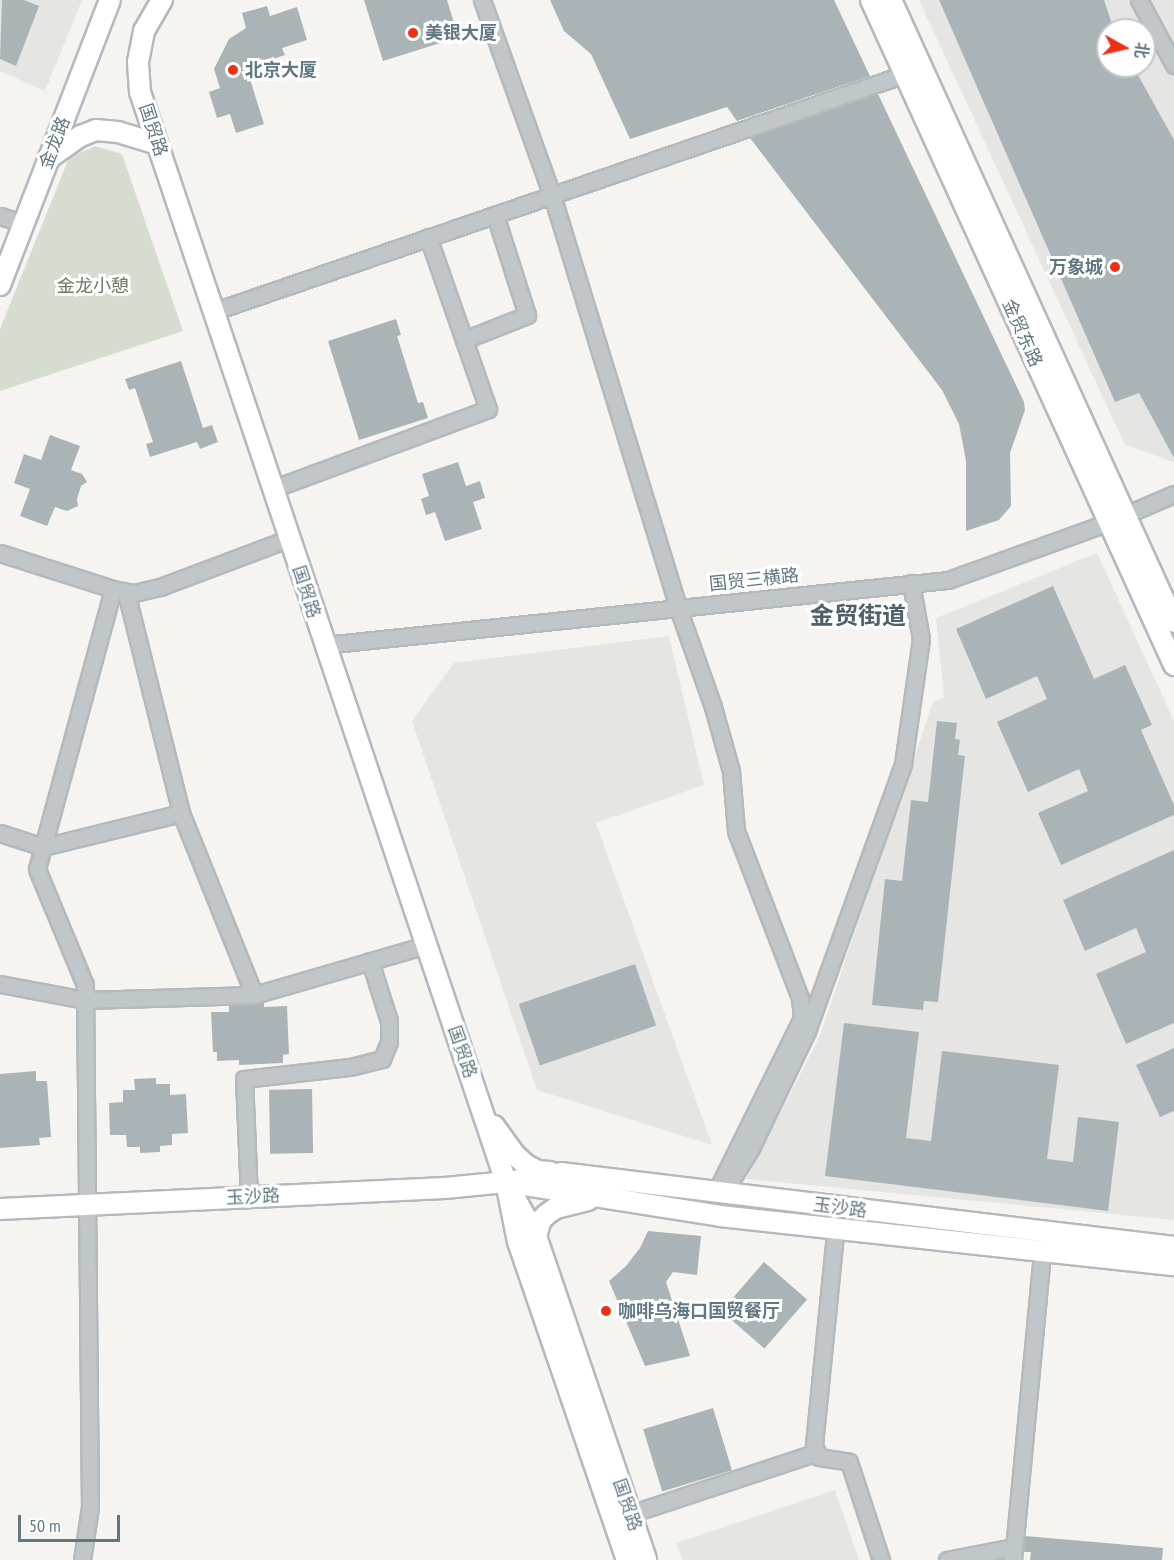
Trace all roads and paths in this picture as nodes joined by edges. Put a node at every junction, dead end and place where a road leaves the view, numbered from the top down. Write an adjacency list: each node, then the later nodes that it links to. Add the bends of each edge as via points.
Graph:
1 (110, 0): 10 (main road, 金龙路)
2 (162, 0): 9 (main road, 国贸路, via 144,31 138,62 140,92)
3 (483, 0): 11 (street)
4 (871, 0): 8 (main road, 金贸东路)
5 (891, 0): 21 (main road, 金贸东路)
6 (1139, 0): 7 (street)
7 (1174, 65)
8 (905, 75): 11 (street); 21 (main road, 金贸东路)
9 (157, 144): 10 (main road, via 107,129 96,130); 17 (main road, 国贸路)
10 (49, 158): 14 (main road, 金龙路)
11 (552, 195): 12 (street); 26 (street)
12 (495, 215): 15 (street); 18 (street, via 527,315)
13 (0, 216): 14 (street)
14 (24, 224): 16 (main road, 金龙路)
15 (428, 237): 17 (street); 18 (street)
16 (0, 285)
17 (213, 312): 19 (main road, 国贸路)
18 (464, 340): 19 (street, via 488,409)
19 (272, 489): 22 (main road, 国贸路)
20 (1174, 494): 21 (street, 国贸三横路)
21 (1117, 518): 24 (street, 国贸三横路, via 948,580); 27 (main road, 金贸东路); 29 (main road, 金贸东路)
22 (288, 539): 25 (street, via 160,587); 28 (main road, 国贸路)
23 (0, 554): 25 (street)
24 (911, 583): 26 (street, 国贸三横路); 42 (street, via 921,639 903,764 807,1031 751,1148)
25 (119, 591): 30 (street); 32 (street)
26 (678, 608): 28 (street, 国贸三横路); 42 (street, via 731,771 736,831 800,998 802,1018)
27 (1174, 622)
28 (324, 645): 33 (main road, 国贸路)
29 (1174, 665)
30 (181, 813): 32 (street); 36 (street)
31 (0, 833): 32 (street)
32 (43, 847): 37 (street, via 37,869 85,985)
33 (426, 945): 34 (street); 38 (main road, 国贸路)
34 (370, 961): 36 (street); 43 (street, via 389,1021 389,1041 382,1059 350,1067 244,1079)
35 (0, 984): 37 (street)
36 (254, 995): 37 (street)
37 (85, 999): 45 (street)
38 (479, 1104): 39 (main road, via 526,1165 538,1171); 40 (main road, 国贸路)
39 (562, 1173): 40 (main road, 玉沙路); 42 (main road, 玉沙路)
40 (506, 1182): 41 (main road, 玉沙路); 44 (main road, 玉沙路); 48 (main road, 国贸路)
41 (467, 1186): 43 (main road, 玉沙路); 48 (main road, via 486,1188 496,1194)
42 (719, 1192): 49 (main road, 玉沙路)
43 (249, 1197): 45 (main road, 玉沙路)
44 (600, 1198): 48 (main road, via 556,1208); 49 (main road, 玉沙路, via 720,1216)
45 (87, 1205): 46 (main road, 玉沙路); 55 (street, via 90,1507)
46 (0, 1209)
47 (835, 1234): 52 (street, via 814,1446)
48 (527, 1239): 53 (main road, 国贸路); 56 (main road, 国贸路)
49 (1043, 1242): 50 (main road, 玉沙路); 51 (main road, 玉沙路); 54 (street)
50 (1174, 1247)
51 (1174, 1265)
52 (817, 1452): 53 (street); 58 (street, via 819,1457 849,1462)
53 (630, 1514): 57 (main road, 国贸路)
54 (1013, 1554): 59 (street)
55 (82, 1560)
56 (627, 1560)
57 (646, 1560)
58 (881, 1560)
59 (947, 1560)

